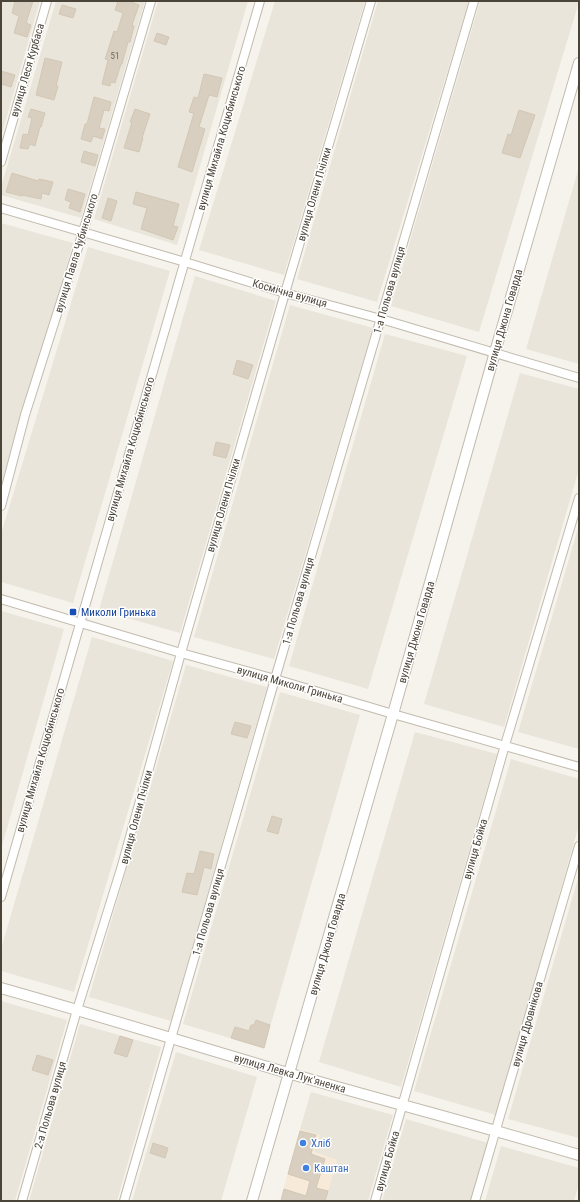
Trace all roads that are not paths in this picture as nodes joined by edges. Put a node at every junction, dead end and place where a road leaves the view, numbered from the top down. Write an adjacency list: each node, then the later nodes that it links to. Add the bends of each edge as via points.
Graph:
1 (47, 1): 7 (street, вулиця Леся Курбаса)
2 (151, 1): 9 (street, вулиця Павла Чубинського)
3 (260, 1): 10 (street, вулиця Михайла Коцюбинського)
4 (371, 1): 11 (street, вулиця Олени Пчілки)
5 (474, 1): 12 (street, 1-а Польова вулиця)
6 (579, 63): 13 (street, вулиця Джона Говарда)
7 (1, 162)
8 (1, 208): 9 (street, Космічна вулиця)
9 (83, 232): 10 (street, Космічна вулиця); 16 (street, вулиця Павла Чубинського, via 26,415)
10 (185, 262): 11 (street, Космічна вулиця); 18 (street, вулиця Михайла Коцюбинського)
11 (285, 293): 12 (street, Космічна вулиця); 19 (street, вулиця Олени Пчілки)
12 (381, 318): 13 (street, Космічна вулиця); 20 (street, 1-а Польова вулиця)
13 (495, 352): 14 (street, Космічна вулиця); 21 (street, вулиця Джона Говарда)
14 (579, 378)
15 (579, 498): 22 (street, вулиця Бойка)
16 (1, 506)
17 (1, 599): 18 (street, вулиця Миколи Гринька)
18 (80, 623): 19 (street, вулиця Миколи Гринька); 25 (street, вулиця Михайла Коцюбинського)
19 (181, 653): 20 (street, вулиця Миколи Гринька); 27 (street, вулиця Олени Пчілки, via 121,869)
20 (275, 678): 21 (street, вулиця Миколи Гринька); 28 (street, 1-а Польова вулиця)
21 (394, 714): 22 (street, вулиця Миколи Гринька); 29 (street, вулиця Джона Говарда)
22 (505, 745): 23 (street, вулиця Миколи Гринька); 30 (street, вулиця Бойка)
23 (579, 767)
24 (579, 846): 31 (street, вулиця Дровнікова)
25 (1, 897)
26 (1, 988): 27 (street, вулиця Левка Лук'яненка)
27 (77, 1010): 28 (street, вулиця Левка Лук'яненка); 33 (street, 2-а Польова вулиця)
28 (172, 1038): 29 (street, вулиця Левка Лук'яненка); 34 (street, 1-а Польова вулиця)
29 (290, 1073): 30 (street, вулиця Левка Лук'яненка); 35 (street, вулиця Джона Говарда)
30 (403, 1104): 31 (street, вулиця Левка Лук'яненка); 36 (street, вулиця Бойка)
31 (496, 1130): 32 (street, вулиця Левка Лук'яненка); 37 (street, вулиця Дровнікова)
32 (579, 1155)
33 (22, 1201)
34 (124, 1201)
35 (252, 1201)
36 (375, 1201)
37 (475, 1201)

